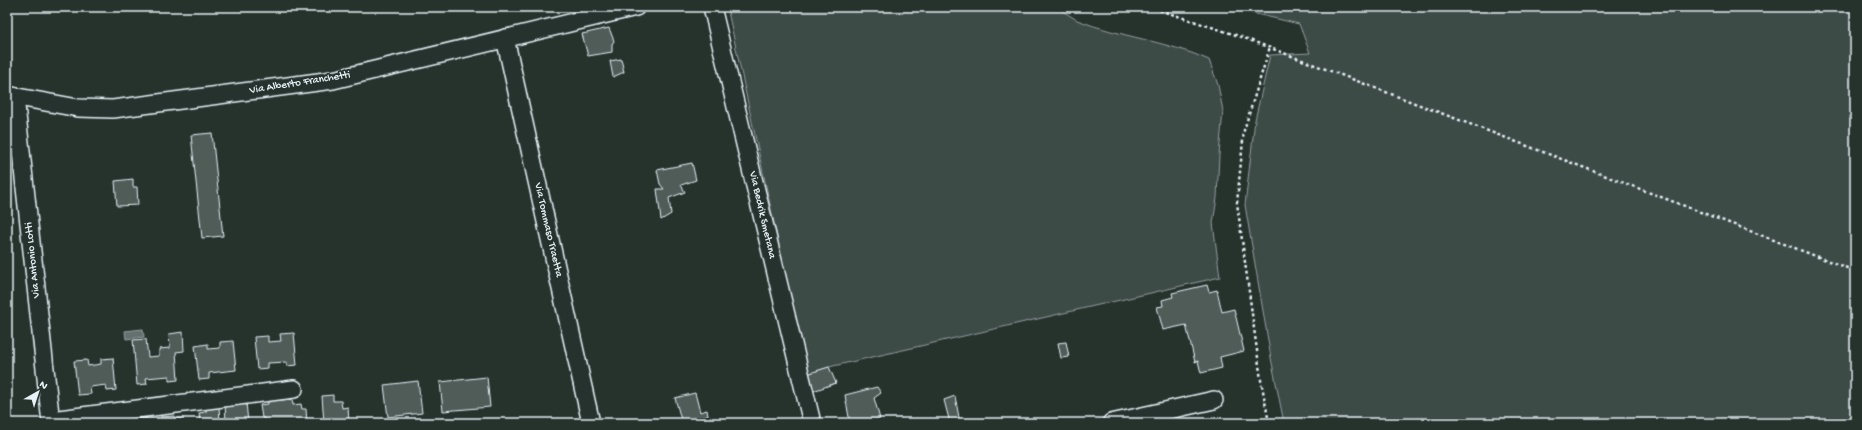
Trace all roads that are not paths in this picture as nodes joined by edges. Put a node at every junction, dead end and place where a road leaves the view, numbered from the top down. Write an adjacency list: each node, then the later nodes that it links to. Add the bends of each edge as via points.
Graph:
1 (636, 7): 3 (street, Via Alberto Franchetti)
2 (712, 7): 10 (street, Via Bedrik Smetana)
3 (505, 38): 4 (street, Via Alberto Franchetti, via 333,80 142,106 94,109); 9 (street, Via Tommaso Traetta)
4 (11, 96): 8 (street, Via Antonio Lotti)
5 (294, 389): 8 (street)
6 (1214, 400): 7 (street)
7 (1139, 420): 11 (street)
8 (51, 421)
9 (591, 423)
10 (812, 423)
11 (1111, 423)

